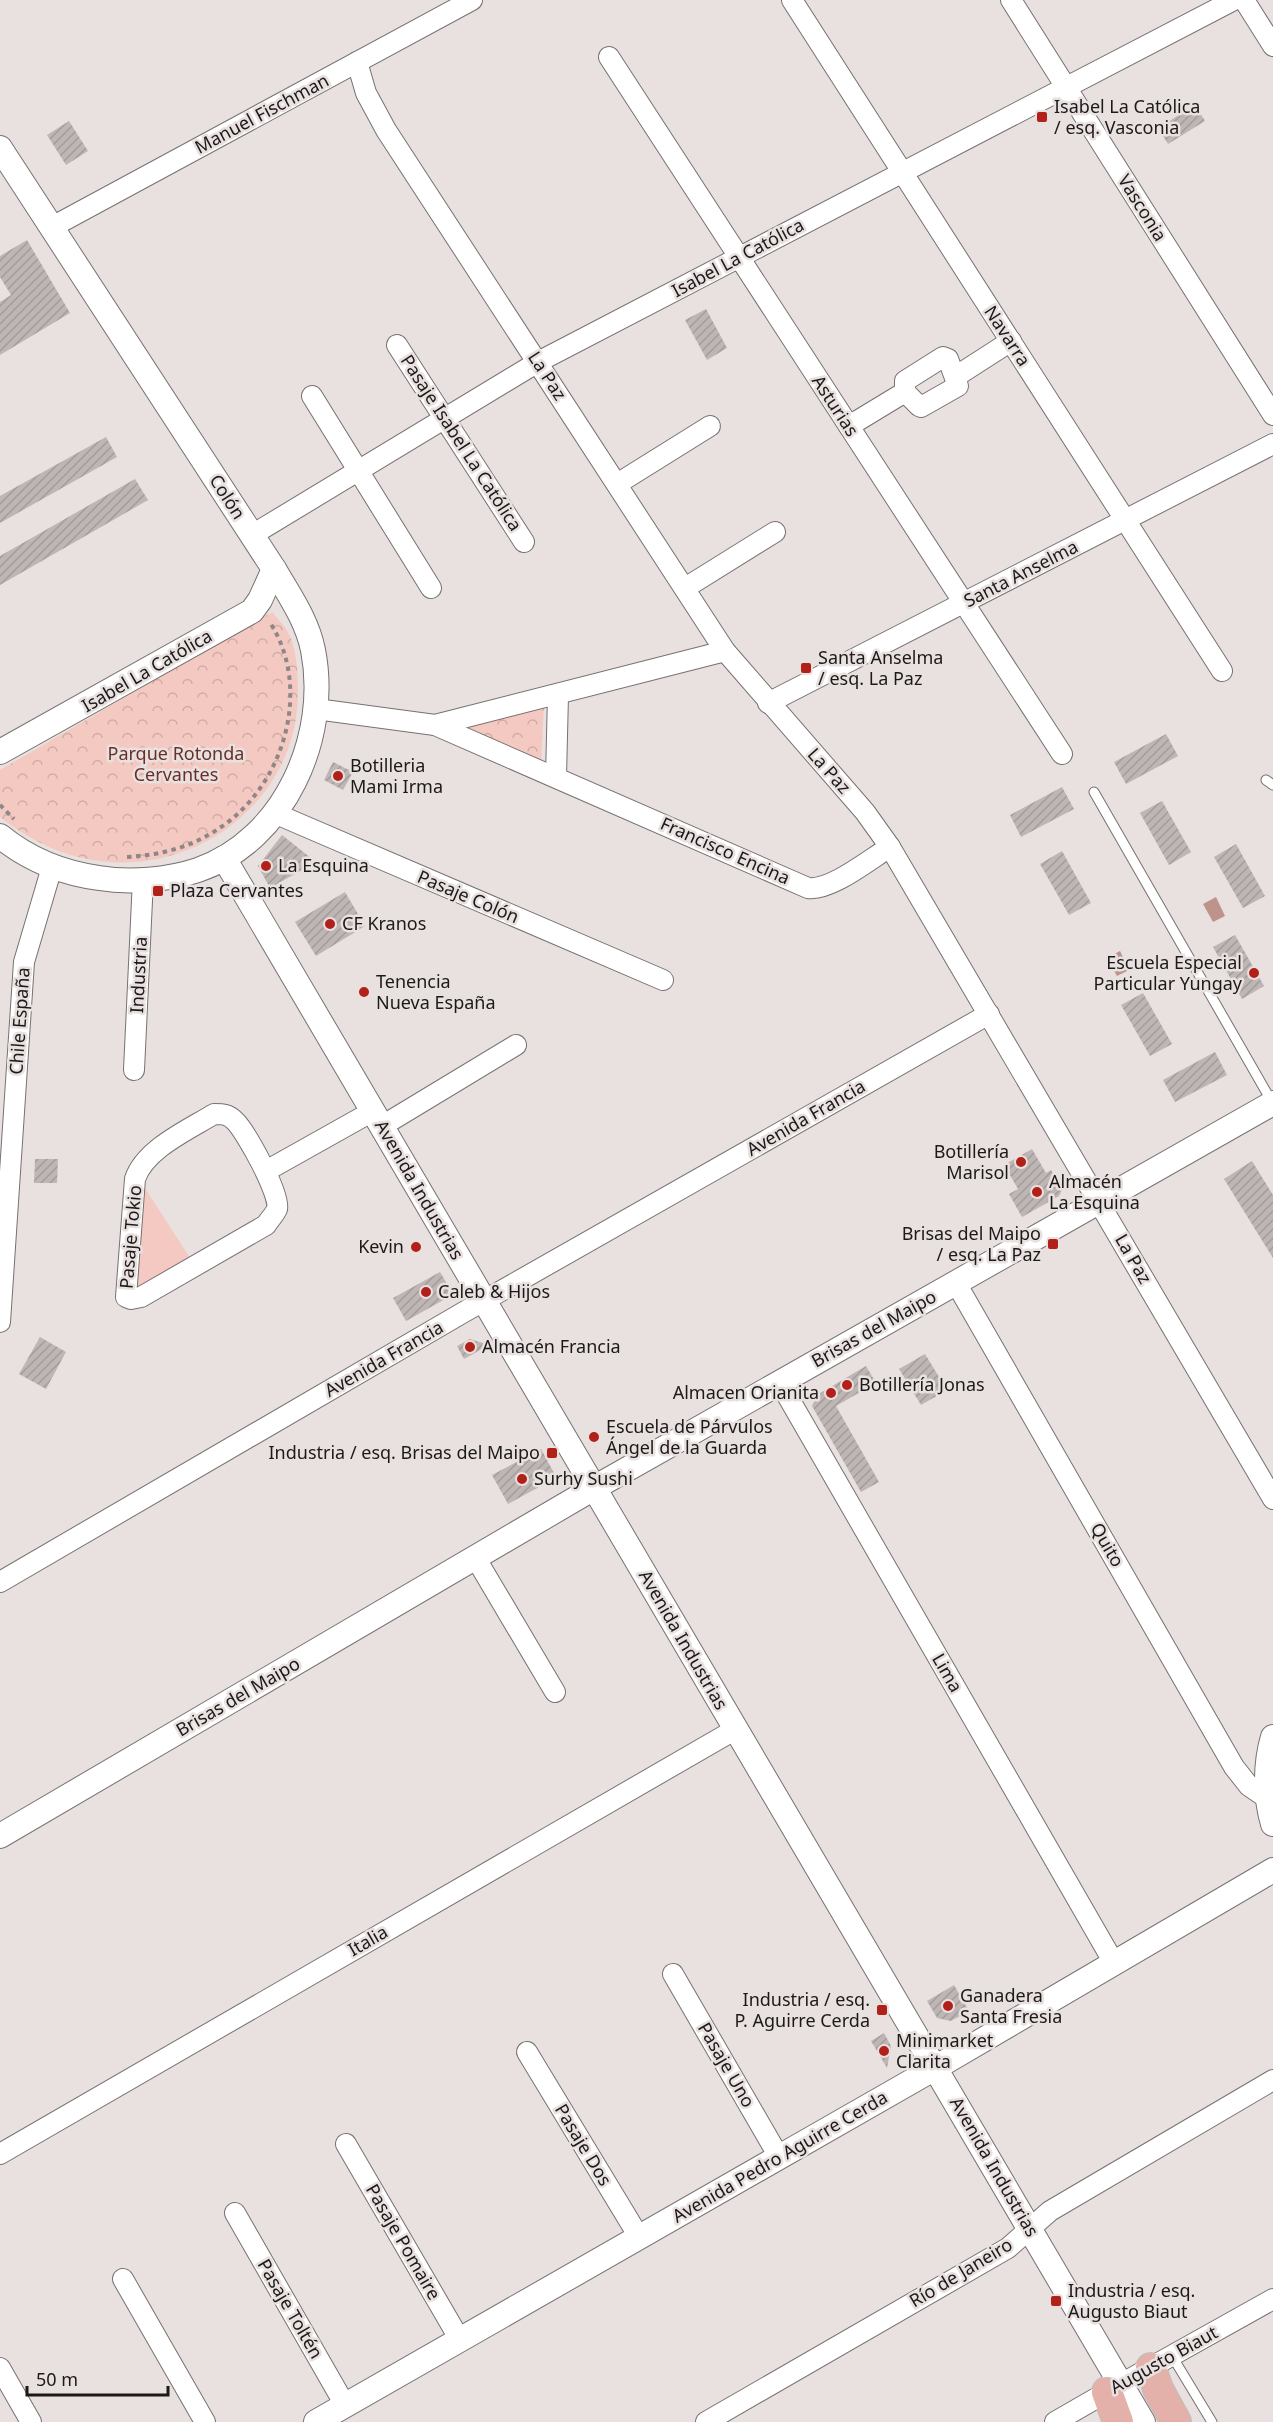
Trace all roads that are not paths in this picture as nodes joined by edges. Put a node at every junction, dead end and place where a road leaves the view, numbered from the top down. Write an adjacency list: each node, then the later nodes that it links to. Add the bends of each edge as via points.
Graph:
1 (472, 0): 8 (street, Manuel Fischman)
2 (792, 0): 11 (street, Navarra)
3 (1011, 0): 9 (street, Vasconia)
4 (1234, 0): 9 (street, Isabel La Católica)
5 (1244, 0): 6 (street)
6 (1273, 46)
7 (609, 57): 13 (street, Asturias)
8 (357, 62): 12 (street, Manuel Fischman); 16 (street, La Paz, via 375,112)
9 (1066, 87): 11 (street, Isabel La Católica); 20 (street, Vasconia)
10 (0, 148): 12 (street, Colón)
11 (903, 172): 13 (street, Isabel La Católica); 14 (street, Navarra)
12 (52, 227): 29 (street, Colón)
13 (739, 257): 16 (street, Isabel La Católica); 23 (street, Asturias)
14 (1011, 341): 17 (street); 27 (street, Navarra)
15 (398, 345): 21 (street, Pasaje Isabel La Católica)
16 (537, 362): 21 (street, Isabel La Católica); 26 (street, La Paz)
17 (956, 377): 18 (street, via 956,388 921,407); 18 (street, via 948,359 943,357 906,380)
18 (905, 392): 23 (street)
19 (312, 396): 25 (street)
20 (1273, 416)
21 (445, 419): 25 (street, Isabel La Católica); 30 (street, Pasaje Isabel La Católica)
22 (710, 426): 26 (street)
23 (849, 426): 34 (street, Asturias)
24 (1273, 444): 27 (street, Santa Anselma)
25 (359, 471): 29 (street, Isabel La Católica); 32 (street)
26 (617, 484): 33 (street, La Paz)
27 (1125, 520): 34 (street, Santa Anselma); 38 (street, Navarra)
28 (775, 532): 33 (street)
29 (252, 535): 31 (street, Colón)
30 (524, 542)
31 (274, 569): 35 (street, via 261,600); 36 (street, Colón)
32 (431, 588)
33 (685, 588): 37 (street, La Paz)
34 (963, 603): 40 (street, Santa Anselma); 44 (street, Asturias)
35 (261, 616): 36 (street, via 277,608); 43 (street, Isabel La Católica)
36 (303, 618): 41 (street, Colón, via 313,650)
37 (725, 651): 39 (street, Francisco Encina); 40 (street, La Paz)
38 (1222, 671)
39 (558, 695): 42 (street, Francisco Encina); 45 (street)
40 (768, 703): 49 (street, La Paz, via 865,812)
41 (316, 709): 42 (street, Francisco Encina); 47 (street, Colón, via 303,764)
42 (435, 724): 45 (street, Francisco Encina)
43 (0, 752)
44 (1062, 754)
45 (556, 777): 49 (street, Francisco Encina, via 808,888 828,885)
46 (1094, 792): 57 (lane)
47 (274, 813): 50 (street, Colón); 53 (street, Pasaje Colón)
48 (8, 828): 51 (street, via 12,846)
49 (890, 847): 54 (street, La Paz)
50 (224, 858): 52 (street, via 198,870); 58 (street, Avenida Industrias)
51 (52, 867): 52 (street, via 84,876); 63 (street, Chile España, via 24,962)
52 (143, 879): 56 (street, Industria)
53 (663, 980)
54 (989, 1014): 60 (street, La Paz); 62 (street, Avenida Francia)
55 (516, 1045): 58 (street)
56 (134, 1070)
57 (1273, 1104): 60 (street, Brisas del Maipo)
58 (377, 1119): 59 (street); 62 (street, Avenida Industrias)
59 (266, 1171): 59 (street, Pasaje Tokio, via 277,1197 277,1210 266,1224 141,1297 126,1297 135,1179 139,1167 153,1153 214,1114 225,1114 236,1122)
60 (1100, 1202): 61 (street, Brisas del Maipo); 66 (street, La Paz)
61 (956, 1283): 64 (street, Brisas del Maipo); 72 (street, Quito, via 1233,1767)
62 (484, 1301): 65 (street, Avenida Industrias); 68 (street, Avenida Francia)
63 (0, 1322)
64 (780, 1383): 65 (street, Brisas del Maipo); 76 (street, Lima)
65 (594, 1488): 67 (street, Brisas del Maipo); 70 (street, Avenida Industrias)
66 (1273, 1499)
67 (475, 1557): 69 (street); 74 (street, Brisas del Maipo)
68 (0, 1582)
69 (555, 1692)
70 (736, 1729): 79 (street, Avenida Industrias); 82 (street, Italia)
71 (1273, 1737): 72 (street)
72 (1268, 1799): 73 (street)
73 (1273, 1824)
74 (0, 1836)
75 (1273, 1870): 76 (street, Avenida Pedro Aguirre Cerda)
76 (1114, 1963): 79 (street, Avenida Pedro Aguirre Cerda)
77 (673, 1974): 83 (street, Pasaje Uno)
78 (527, 2052): 86 (street, Pasaje Dos)
79 (935, 2067): 83 (street, Avenida Pedro Aguirre Cerda); 85 (street, Avenida Industrias)
80 (1273, 2080): 85 (street, Río de Janeiro, via 1050,2211)
81 (346, 2145): 89 (street, Pasaje Pomaire)
82 (0, 2154)
83 (779, 2157): 86 (street, Avenida Pedro Aguirre Cerda)
84 (235, 2212): 94 (street, Pasaje Toltén)
85 (1030, 2229): 92 (street, Avenida Industrias); 98 (street, Río de Janeiro, via 1008,2248)
86 (639, 2237): 89 (street, Avenida Pedro Aguirre Cerda)
87 (123, 2279): 96 (street)
88 (1273, 2299): 90 (street, Augusto Biaut)
89 (460, 2340): 94 (street, Avenida Pedro Aguirre Cerda)
90 (1162, 2362): 92 (street, Augusto Biaut); 102 (main road, via 1158,2389); 103 (lane)
91 (0, 2368): 93 (street)
92 (1114, 2388): 99 (street, Augusto Biaut); 100 (main road); 101 (street, Avenida Industrias)
93 (7, 2395): 95 (street)
94 (345, 2405): 97 (street, Avenida Pedro Aguirre Cerda)
95 (31, 2422)
96 (205, 2422)
97 (316, 2422)
98 (706, 2422)
99 (1055, 2422)
100 (1118, 2422)
101 (1143, 2422)
102 (1176, 2422)
103 (1212, 2422)

